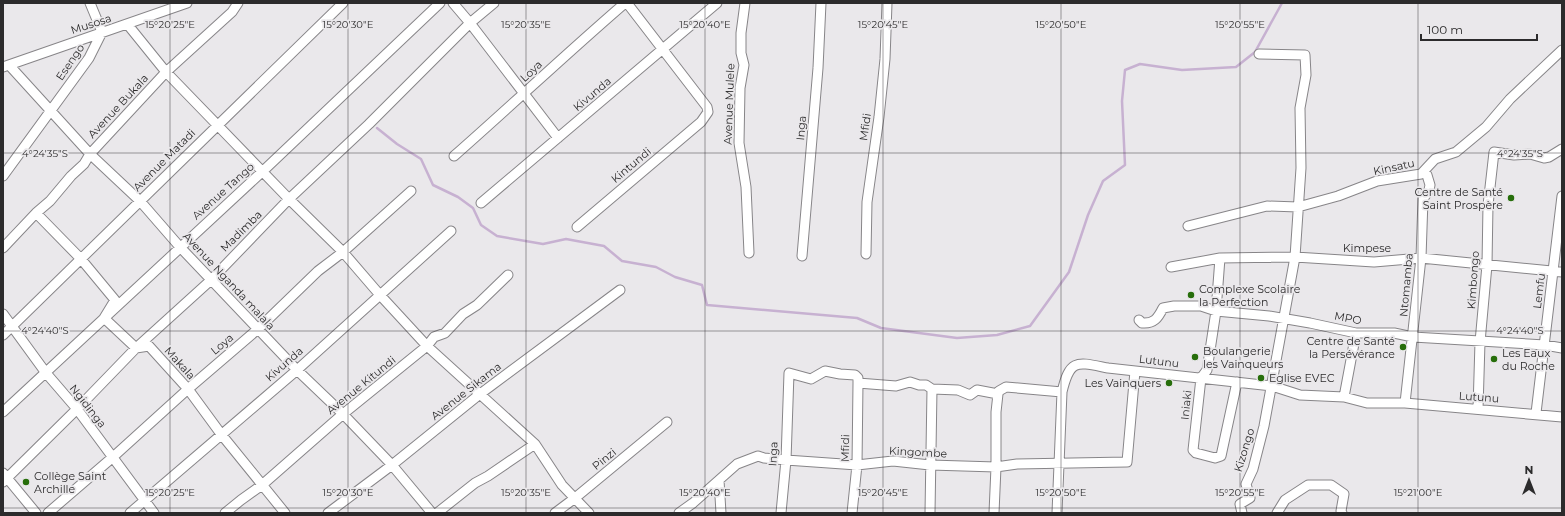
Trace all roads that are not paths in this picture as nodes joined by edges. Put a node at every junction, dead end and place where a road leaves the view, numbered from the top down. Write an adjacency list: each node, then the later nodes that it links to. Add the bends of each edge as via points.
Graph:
1 (90, 3): 15 (street)
2 (187, 3): 14 (street, Musosa)
3 (238, 3): 20 (street, Avenue Bukala, via 232,12)
4 (343, 3): 23 (street, Avenue Matadi)
5 (440, 3): 28 (street, Avenue Tango)
6 (453, 3): 13 (street)
7 (494, 3): 13 (street, Madimba)
8 (626, 3): 16 (street); 21 (street, Loya)
9 (717, 3): 16 (street, Kivunda)
10 (745, 3): 44 (street, Avenue Mulele, via 741,33 744,65 740,88 739,143 746,187)
11 (821, 3): 46 (street, Inga)
12 (887, 3): 45 (street, Mfidi, via 885,59 867,202)
13 (470, 23): 21 (street); 33 (street, Madimba)
14 (128, 25): 15 (street, Musosa); 20 (street)
15 (102, 32): 19 (street, Musosa); 22 (street, Esengo, via 89,58)
16 (662, 48): 24 (street, Kivunda); 39 (street, Kintundi, via 708,112 701,122)
17 (1562, 50): 29 (street, Kinsatu, via 1486,127 1456,152 1435,159)
18 (1259, 54): 36 (street, via 1304,55 1306,75 1300,108 1302,138)
19 (6, 66): 22 (street, Avenue Nganda malala)
20 (166, 72): 23 (street); 26 (street, Avenue Bukala)
21 (524, 94): 24 (street); 27 (street, Loya)
22 (50, 110): 26 (street, Avenue Nganda malala); 30 (street, Esengo)
23 (217, 124): 28 (street); 34 (street, Avenue Matadi)
24 (558, 138): 35 (street, Kivunda)
25 (1562, 149): 51 (street, Kimbongo, via 1544,158 1530,154 1494,152 1488,205)
26 (90, 154): 34 (street, Avenue Nganda malala); 37 (street, Avenue Bukala, via 84,164)
27 (454, 156)
28 (263, 171): 33 (street); 41 (street, Avenue Tango)
29 (1424, 171): 36 (street, Kinsatu, via 1421,174 1377,181 1338,196); 49 (street, Ntomamba, via 1430,184 1422,199)
30 (3, 176)
31 (411, 191): 43 (street, Loya)
32 (1562, 196): 53 (street, Lemfu)
33 (289, 200): 43 (street); 55 (street, Madimba)
34 (140, 201): 41 (street, Avenue Nganda malala); 50 (street, Avenue Matadi)
35 (481, 203)
36 (1298, 206): 38 (street, Kinsatu, via 1267,206); 47 (street)
37 (36, 213): 42 (street, Avenue Bukala); 50 (street)
38 (1188, 226)
39 (577, 227)
40 (451, 231): 57 (street, Kivunda)
41 (180, 247): 55 (street, Avenue Nganda malala); 60 (street, Avenue Tango)
42 (3, 248)
43 (343, 252): 57 (street); 64 (street, Loya, via 318,271)
44 (749, 253)
45 (866, 254)
46 (802, 256)
47 (1295, 257): 48 (street, Kimpese); 49 (street, Kimpese, via 1374,262); 61 (street)
48 (1220, 258): 52 (street, Kimpese); 58 (street, Iniaki)
49 (1421, 258): 51 (street, Kimpese); 67 (street, Ntomamba)
50 (81, 259): 60 (street, via 115,300); 63 (street, Avenue Matadi)
51 (1487, 265): 53 (street, Kimpese); 68 (street, Kimbongo)
52 (1171, 267)
53 (1558, 272): 69 (street, Lemfu)
54 (508, 275): 70 (street, Avenue Kitundi, via 445,333 434,337)
55 (210, 280): 64 (street, Avenue Nganda malala); 71 (street, Madimba)
56 (620, 290): 83 (street, Avenue Sikama)
57 (380, 295): 70 (street); 73 (street, Kivunda)
58 (1216, 311): 61 (street, MPO); 62 (street, MPO, via 1201,306 1174,306 1163,308 1154,322 1142,323); 76 (street, Iniaki, via 1207,370)
59 (3, 314): 63 (street, Ngidinga)
60 (104, 318): 71 (street); 75 (street, Avenue Tango)
61 (1284, 319): 65 (street, MPO, via 1310,322); 79 (street)
62 (1139, 320)
63 (12, 326): 66 (street, Avenue Matadi); 75 (street, Ngidinga)
64 (258, 329): 73 (street, Avenue Nganda malala); 80 (street, Loya)
65 (1356, 333): 67 (street, MPO, via 1394,332); 85 (street)
66 (3, 335)
67 (1413, 337): 68 (street, MPO); 86 (street, Ntomamba)
68 (1480, 342): 69 (street, MPO); 88 (street, Kimbongo)
69 (1545, 345): 72 (street, MPO); 91 (street, Lemfu)
70 (427, 346): 83 (street); 90 (street, Avenue Kitundi)
71 (136, 348): 80 (street, Makala, via 149,346); 87 (street, Madimba)
72 (1562, 348)
73 (297, 370): 90 (street, Avenue Nganda malala); 94 (street, Kivunda)
74 (1134, 370): 76 (street, Lutunu); 82 (street, Lutunu, via 1078,364 1068,371); 98 (street, Kingombe, via 1127,462)
75 (46, 373): 87 (street, Ngidinga); 89 (street, Avenue Tango)
76 (1201, 378): 77 (street, Lutunu); 77 (street, Iniaki, via 1194,452 1215,458 1222,453)
77 (1237, 382): 79 (street, Lutunu)
78 (858, 383): 81 (street, via 896,386 910,382); 97 (street, Inga, via 855,375 825,371 811,379 788,373); 100 (street, Mfidi)
79 (1272, 386): 85 (street, Lutunu, via 1300,395); 126 (street, Kizongo, via 1264,426 1246,484 1250,498 1240,504)
80 (188, 389): 94 (street, Makala); 96 (street, Loya)
81 (932, 389): 84 (street, via 958,390 970,395 977,390); 101 (street)
82 (1062, 392): 84 (street, via 1006,387); 98 (street, Lutunu)
83 (480, 394): 95 (street); 99 (street, Avenue Sikama)
84 (998, 394): 102 (street)
85 (1344, 397): 86 (street, Lutunu, via 1367,403)
86 (1405, 403): 88 (street, Lutunu)
87 (77, 409): 96 (street, Ngidinga); 103 (street, Madimba)
88 (1478, 409): 91 (street, Lutunu)
89 (3, 412)
90 (343, 414): 99 (street, Avenue Nganda malala); 105 (street, Avenue Kitundi)
91 (1536, 414): 92 (street, Lutunu)
92 (1562, 417)
93 (667, 422): 106 (street, Pinzi)
94 (221, 434): 105 (street, Makala); 107 (street, Kivunda)
95 (535, 444): 106 (street, via 552,471); 116 (street, via 475,483)
96 (113, 457): 107 (street, Ngidinga); 109 (street, Loya)
97 (786, 460): 100 (street, Kingombe); 104 (street, Kingombe, via 758,456 737,464); 121 (street, Inga)
98 (1060, 463): 102 (street, Kingombe); 125 (street, Lutunu)
99 (392, 465): 114 (street, Avenue Sikama); 115 (street, Avenue Nganda malala)
100 (857, 465): 101 (street, Kingombe, via 893,461); 122 (street, Mfidi)
101 (930, 465): 102 (street, Kingombe); 123 (street)
102 (996, 467): 124 (street)
103 (4, 478): 108 (street)
104 (720, 480): 119 (street, Kingombe); 120 (street)
105 (262, 485): 112 (street, Avenue Kitundi); 113 (street, Makala)
106 (575, 498): 117 (street, Pinzi); 118 (street)
107 (144, 501): 110 (street, Kivunda); 111 (street, Ngidinga)
108 (36, 513)
109 (48, 513)
110 (130, 513)
111 (154, 513)
112 (225, 513)
113 (285, 513)
114 (328, 513)
115 (432, 513)
116 (437, 513)
117 (555, 513)
118 (589, 513)
119 (679, 513)
120 (721, 513)
121 (781, 513)
122 (852, 513)
123 (930, 513)
124 (994, 513)
125 (1057, 513)
126 (1242, 513)
127 (1277, 513): 128 (street, via 1285,500 1308,485 1331,485 1344,494)
128 (1342, 513)

